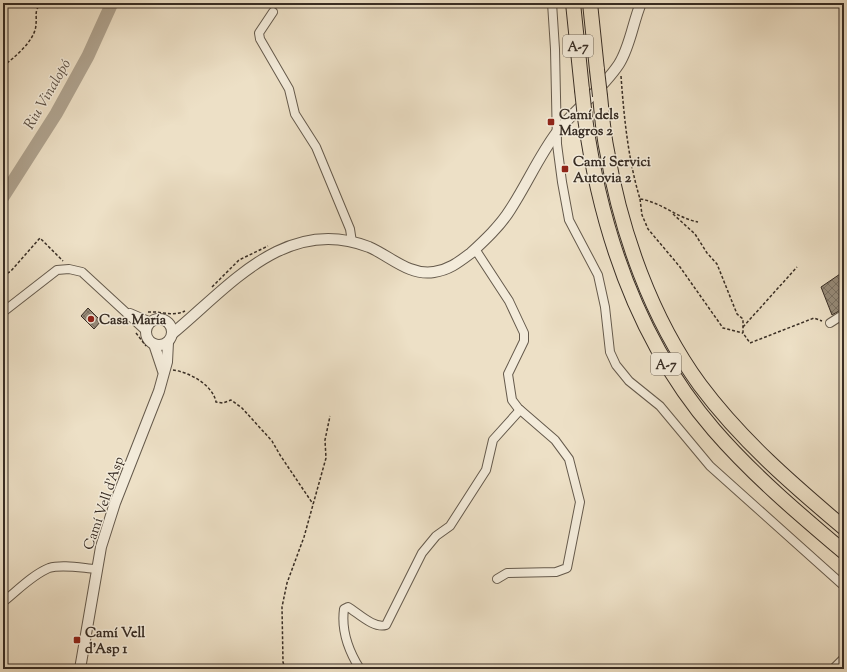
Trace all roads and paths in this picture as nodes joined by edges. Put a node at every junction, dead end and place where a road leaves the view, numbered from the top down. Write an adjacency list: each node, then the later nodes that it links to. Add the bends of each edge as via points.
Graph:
1 (40, 3): 8 (path, via 35,12 36,25 30,39 22,50)
2 (552, 3): 9 (street, via 555,110)
3 (573, 3): 37 (highway, A-7, bridge, via 584,118 600,205 628,288 647,329 666,363 714,429 748,466)
4 (590, 3): 36 (highway, A-7, bridge, via 606,150 621,212 659,316 700,385 731,423 773,467)
5 (641, 3): 7 (street)
6 (273, 12): 13 (street, via 259,33 260,39 288,89 295,114 316,147 350,229)
7 (620, 63): 9 (street); 10 (path, via 624,121 633,176)
8 (3, 66)
9 (558, 131): 15 (street, via 541,155 510,211); 40 (street, via 558,149 569,220 598,275 610,352 616,365 629,381 660,406 710,466)
10 (640, 199): 11 (path); 29 (path, via 648,229 680,267 723,328)
11 (673, 214): 12 (path); 27 (path, via 695,234 717,264 737,314 743,319)
12 (698, 222)
13 (352, 242): 15 (street, via 379,252 407,269 424,273 444,270 457,264); 21 (street, via 303,242 274,252)
14 (268, 246): 19 (path, via 239,260)
15 (475, 249): 33 (street, via 509,301 524,333 524,341 508,374 512,400)
16 (797, 267): 27 (path)
17 (69, 269): 18 (path, via 40,238 11,271); 20 (street, via 57,270); 23 (street, via 82,272)
18 (3, 276)
19 (210, 289)
20 (3, 312)
21 (190, 312): 23 (path, via 144,313); 25 (street, via 180,320); 30 (street)
22 (844, 314): 26 (street)
23 (137, 319): 24 (street); 28 (street); 31 (path, via 133,325 135,331)
24 (151, 322): 25 (street, via 158,319); 28 (street)
25 (167, 322): 30 (street, via 171,327)
26 (830, 323): 29 (path, via 814,318 750,343)
27 (743, 327): 29 (path)
28 (146, 331): 31 (street)
29 (743, 333)
30 (170, 338): 31 (street, via 160,345); 32 (street, Camí Vell d'Asp)
31 (150, 346): 32 (street, Camí Vell d'Asp)
32 (164, 370): 35 (path, via 184,371 188,376 197,379 215,397 216,402 231,400 242,408 272,441); 38 (street, Camí Vell d'Asp, via 159,391 107,526)
33 (520, 410): 39 (street, via 555,440 569,458 580,502 567,568 556,572 507,573); 45 (street, via 493,440 486,470 450,526 436,536 422,553 386,625 376,625 348,607 344,609 342,618 346,642)
34 (330, 416): 35 (path, via 325,440 326,458)
35 (313, 504): 44 (path, via 287,583 284,601)
36 (844, 528)
37 (844, 552)
38 (96, 569): 41 (street, via 49,568); 43 (street, Camí Vell d'Asp)
39 (497, 579)
40 (844, 586)
41 (3, 602)
42 (844, 658): 46 (street)
43 (80, 669)
44 (285, 669)
45 (360, 669)
46 (833, 669)

